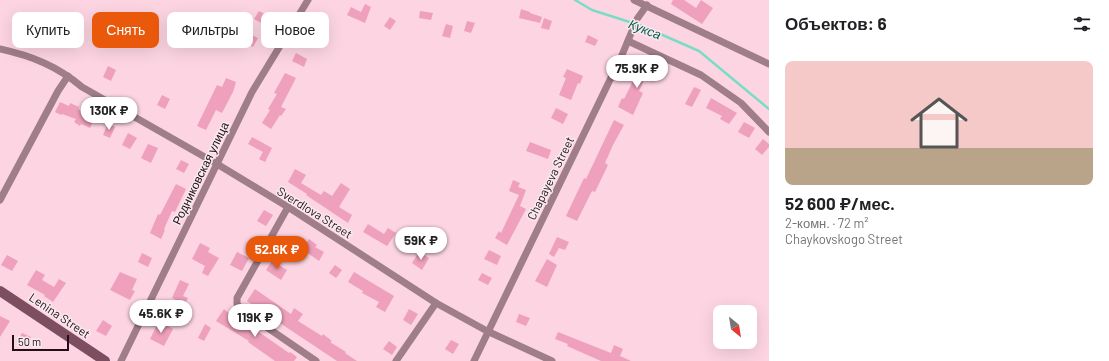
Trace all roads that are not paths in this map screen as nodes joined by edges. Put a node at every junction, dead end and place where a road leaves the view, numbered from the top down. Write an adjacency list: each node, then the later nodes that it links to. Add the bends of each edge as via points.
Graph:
1 (308, 0): 9 (street, Родниковская улица, via 252,92)
2 (634, 0): 3 (street)
3 (647, 5): 4 (street, Chapayeva Street, via 637,19); 6 (street)
4 (628, 41): 8 (street, via 701,75 742,103); 14 (street, Chapayeva Street)
5 (0, 49): 7 (street, Sverdlova Street, via 45,62)
6 (769, 64)
7 (68, 76): 9 (street, Sverdlova Street, via 82,87); 10 (street)
8 (769, 132)
9 (217, 164): 11 (street, Sverdlova Street); 16 (street, Родниковская улица)
10 (0, 200)
11 (288, 207): 13 (street, Sverdlova Street); 17 (street, via 237,298 237,304 243,311)
12 (0, 291): 15 (street, Lenina Street)
13 (436, 303): 14 (street, Sverdlova Street); 18 (street)
14 (487, 331): 19 (street, Chapayeva Street); 20 (street, Sverdlova Street)
15 (105, 361)
16 (121, 361)
17 (316, 361)
18 (396, 361)
19 (474, 361)
20 (552, 361)

